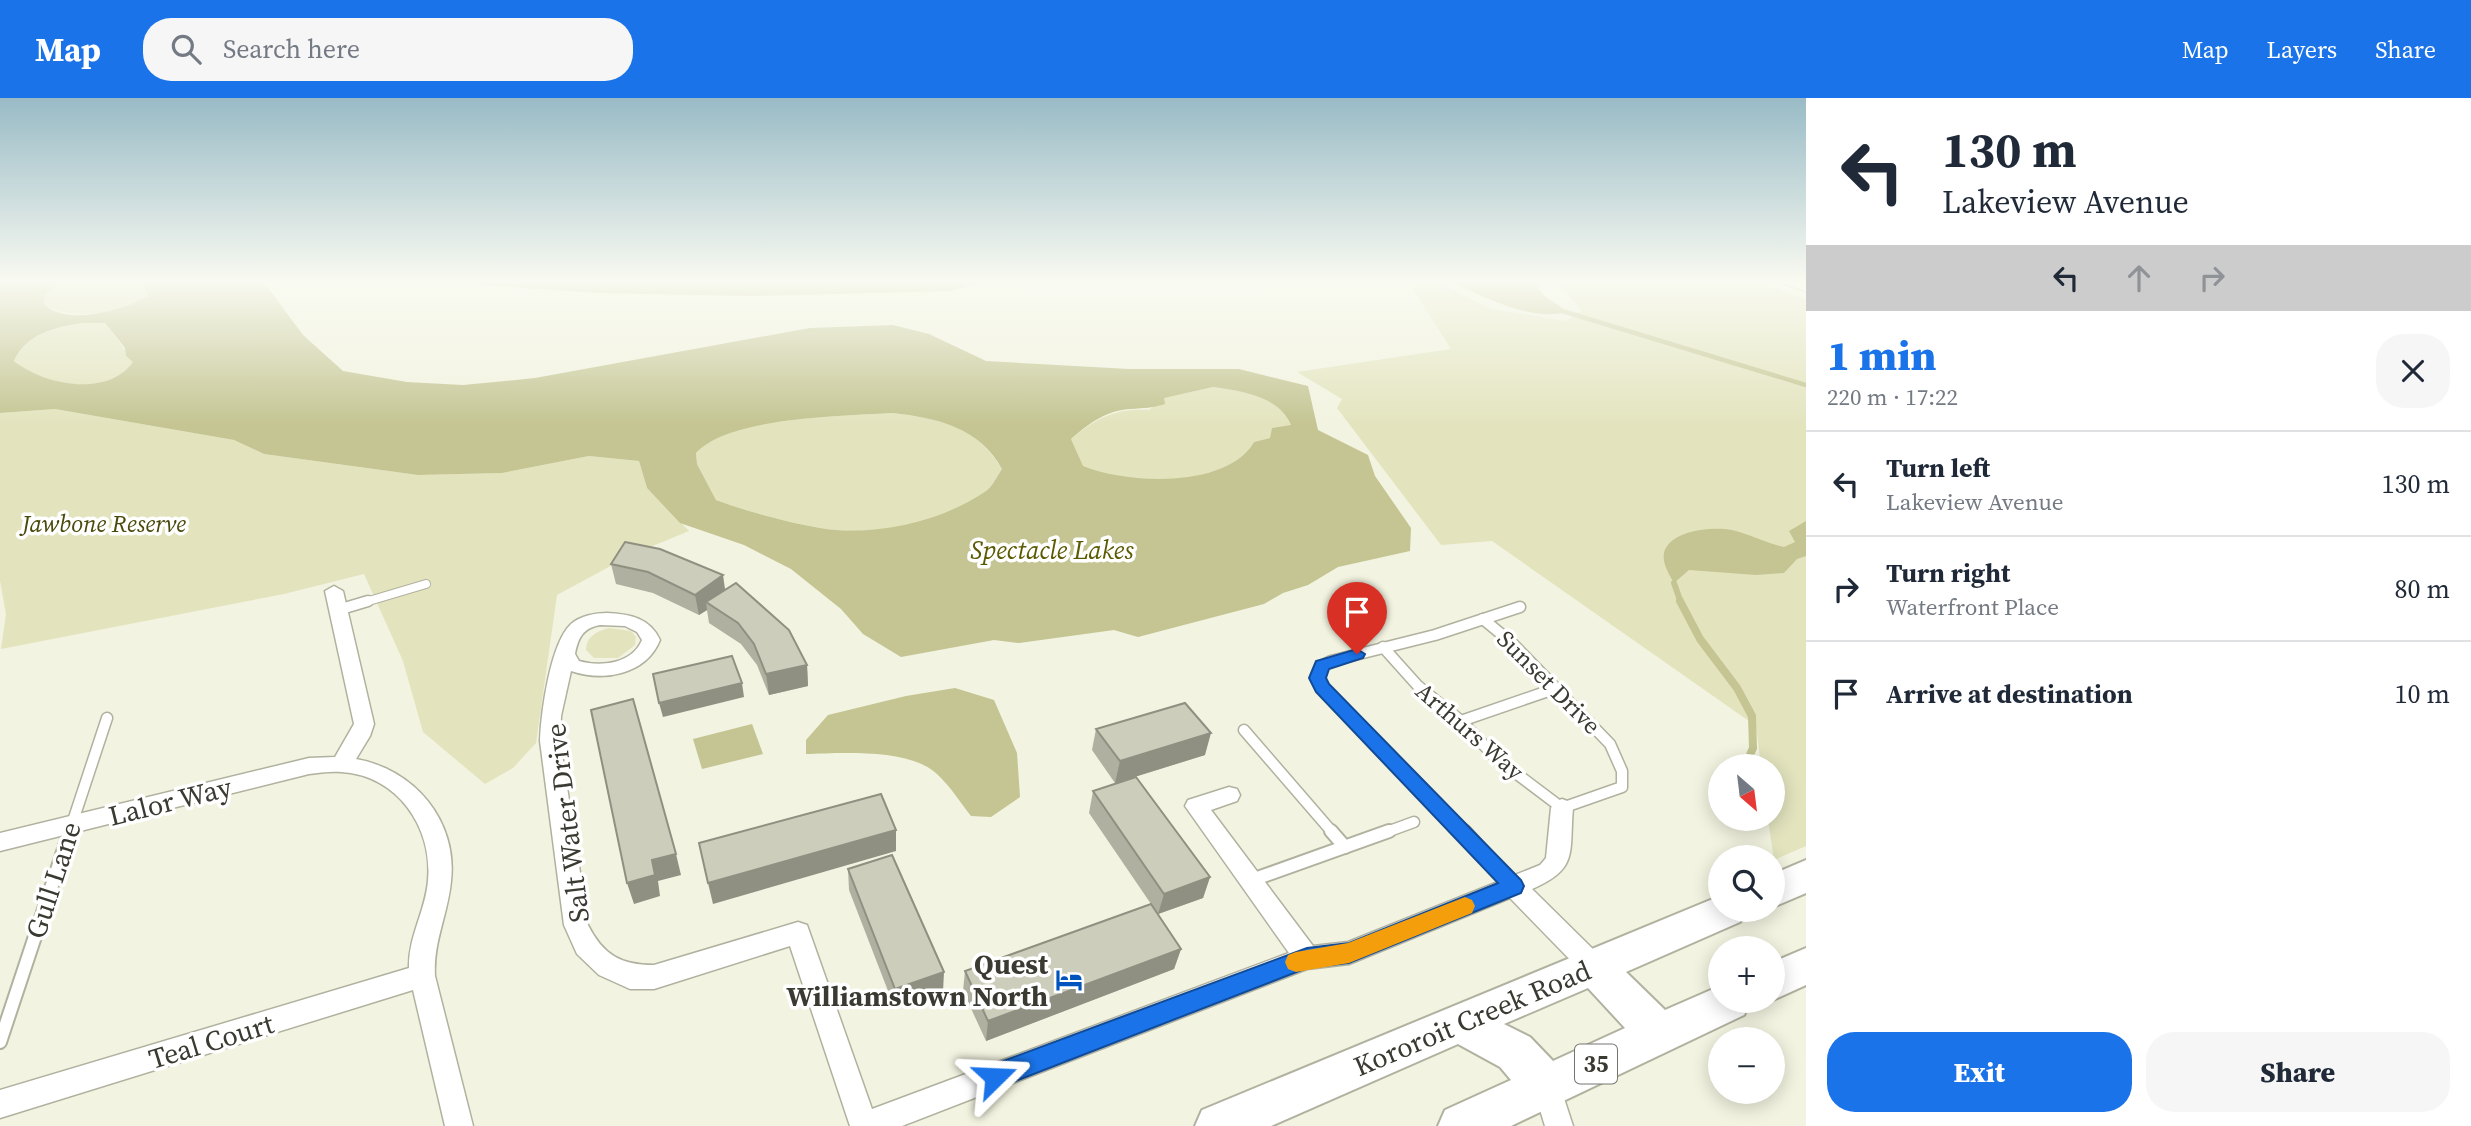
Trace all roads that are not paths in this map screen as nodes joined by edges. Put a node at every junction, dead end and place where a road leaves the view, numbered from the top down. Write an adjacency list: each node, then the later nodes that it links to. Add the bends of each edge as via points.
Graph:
1 (426, 584): 2 (lane)
2 (336, 600): 13 (street, via 364,724)
3 (1520, 607): 4 (lane)
4 (1483, 619): 6 (lane); 8 (lane, Sunset Drive, via 1522,652)
5 (567, 646): 7 (street, via 567,659 574,666); 7 (street, via 575,628 594,620 624,621 648,631 651,643 645,653); 9 (street, Salt Water Drive)
6 (1383, 647): 11 (lane, Arthurs Way, via 1418,686); 22 (lane, via 1320,667 1317,675 1326,693)
7 (608, 668): 9 (street, via 566,678)
8 (1554, 689): 11 (lane); 15 (lane, Sunset Drive, via 1600,732 1618,762 1623,781 1615,791)
9 (555, 696): 38 (street, Salt Water Drive, via 550,741 574,918 586,946 614,971 644,978 798,933)
10 (107, 719): 17 (lane, Gull Lane)
11 (1461, 721): 15 (lane, Arthurs Way, via 1497,759)
12 (1244, 730): 19 (lane)
13 (341, 764): 17 (street, Lalor Way, via 309,766); 28 (street, Lalor Way, via 378,772 399,784 422,806 433,826 439,843 440,881 421,946)
14 (1229, 795): 21 (street, via 1196,806)
15 (1562, 808): 22 (street, via 1554,867)
16 (1414, 822): 19 (lane)
17 (72, 825): 18 (street, Lalor Way); 33 (lane, Gull Lane)
18 (0, 842)
19 (1345, 847): 21 (lane)
20 (1806, 876): 23 (main road)
21 (1251, 881): 25 (street)
22 (1514, 886): 25 (street, via 1349,953); 26 (street)
23 (1785, 886)
24 (1708, 918): 26 (main road, Kororoit Creek Road)
25 (1307, 958): 38 (street)
26 (1592, 966): 31 (main road, Kororoit Creek Road); 32 (main road)
27 (1806, 966): 29 (main road)
28 (422, 976): 34 (street, Teal Court); 37 (street, Lalor Way)
29 (1785, 976)
30 (1708, 1011): 32 (main road, 35)
31 (1461, 1024): 35 (main road, via 1516,1052); 39 (main road, Kororoit Creek Road)
32 (1659, 1034): 35 (main road, 35)
33 (0, 1042)
34 (0, 1104)
35 (1553, 1106): 36 (main road, 35)
36 (1475, 1124)
37 (459, 1126)
38 (864, 1126)
39 (1218, 1126)

